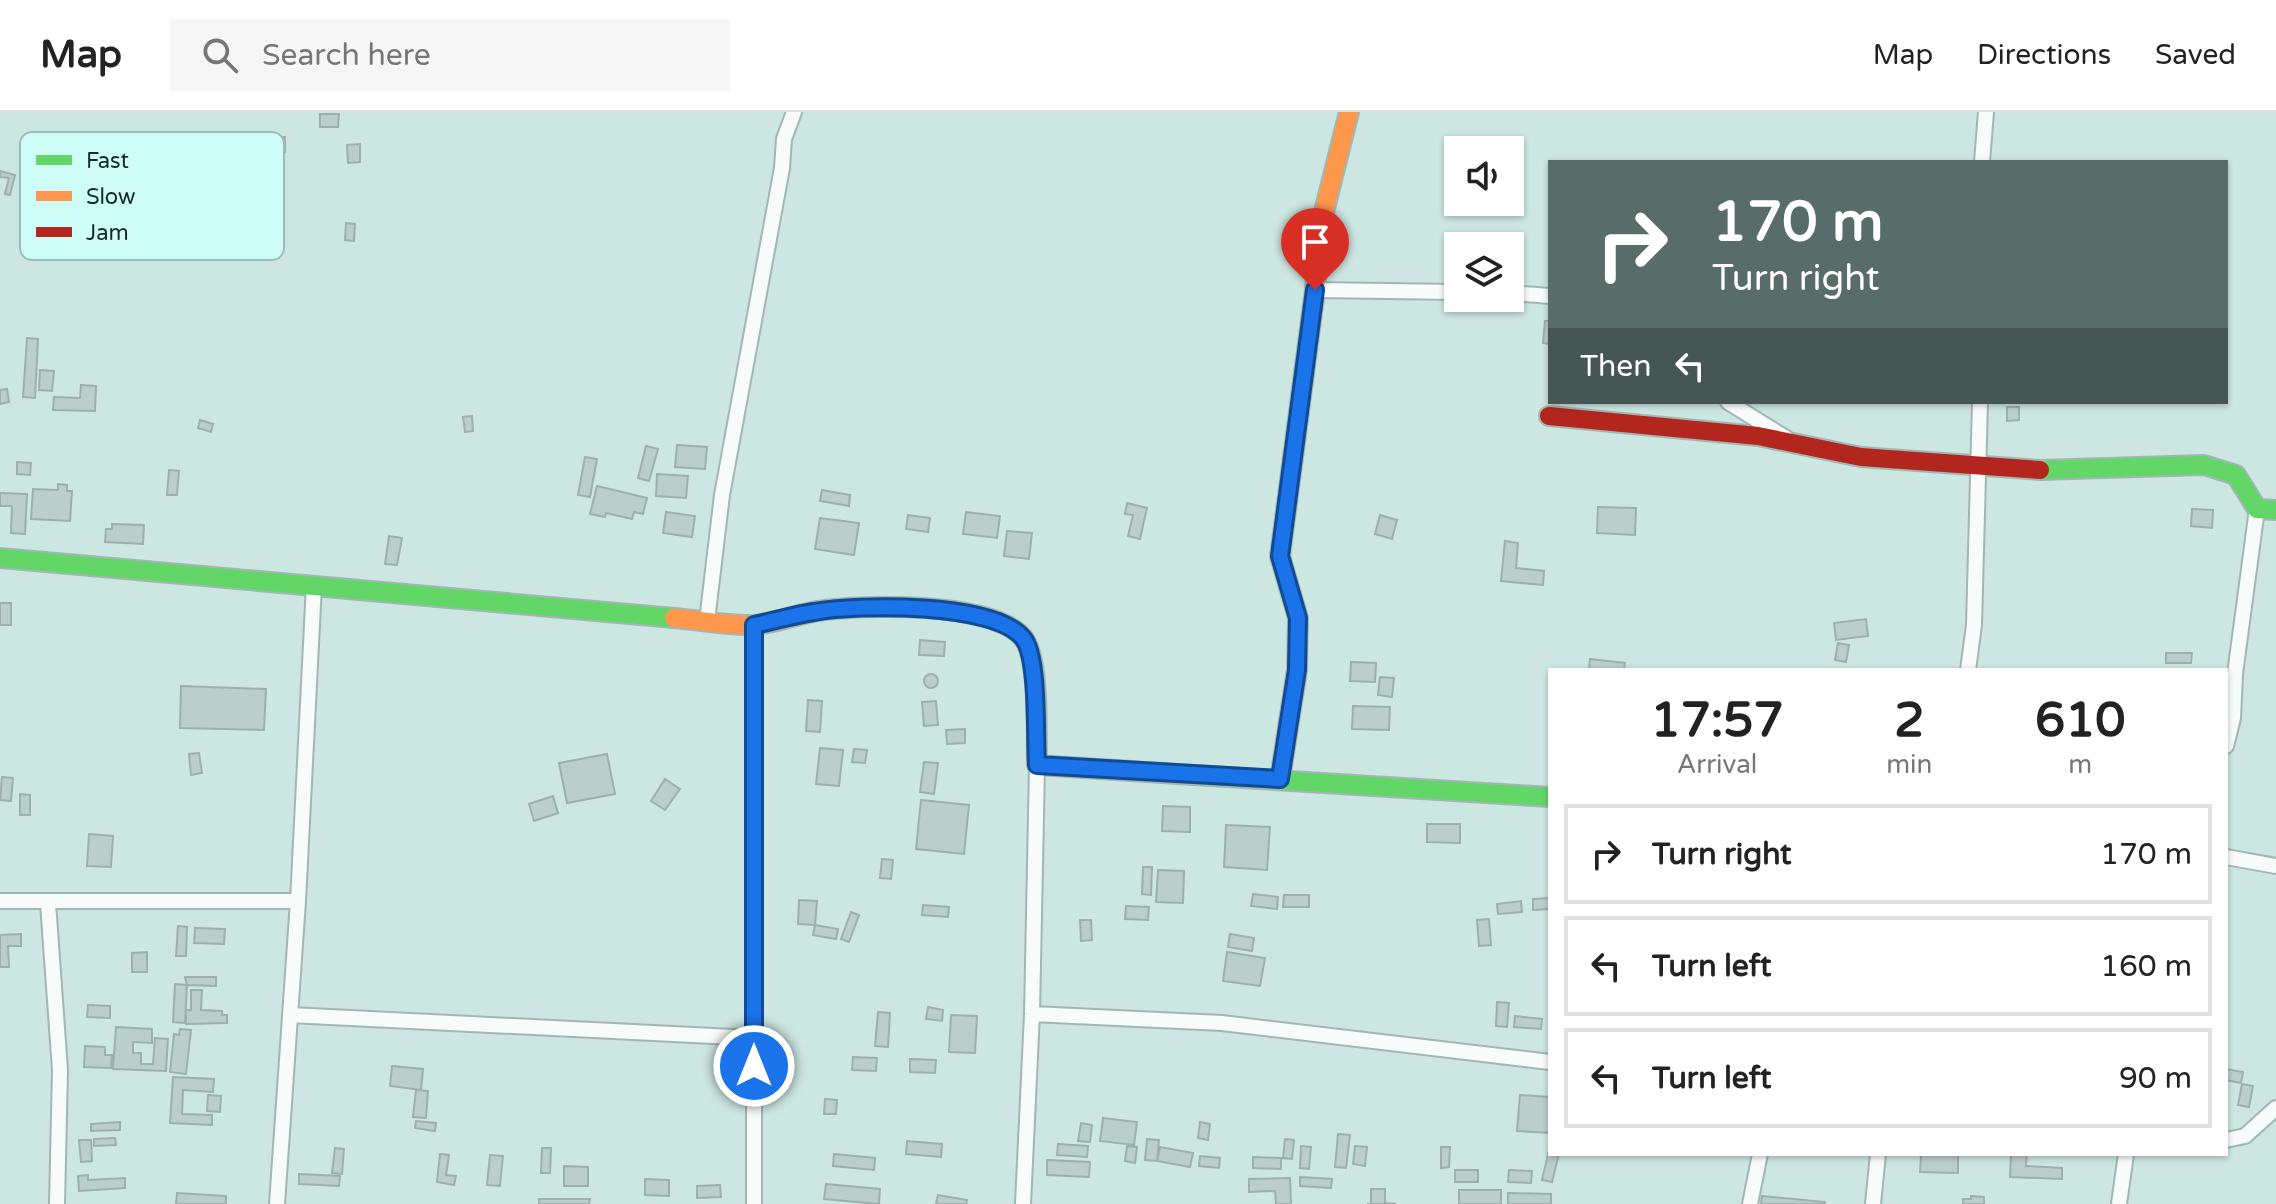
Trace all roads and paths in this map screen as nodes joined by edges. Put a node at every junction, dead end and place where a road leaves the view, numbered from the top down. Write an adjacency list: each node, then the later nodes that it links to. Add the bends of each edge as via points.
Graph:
1 (794, 112): 17 (street, via 784,139 722,495)
2 (1349, 112): 5 (street, via 1319,232)
3 (1986, 112): 4 (street)
4 (1982, 160)
5 (1315, 290): 6 (street); 22 (street, via 1280,556 1298,618 1297,670)
6 (1444, 292)
7 (1524, 294): 8 (street)
8 (1548, 296)
9 (1731, 404): 12 (street)
10 (1980, 404): 13 (street)
11 (1549, 416): 12 (street)
12 (1795, 444): 13 (street, via 1861,457)
13 (1980, 467): 14 (street, via 2054,471 2204,465 2236,475); 19 (street)
14 (2267, 510): 20 (street)
15 (0, 558): 16 (street)
16 (314, 585): 17 (street); 27 (street)
17 (707, 621): 18 (street)
18 (754, 625): 21 (street, via 816,611 889,606 964,613 1008,625 1032,653); 31 (street)
19 (1968, 668)
20 (2228, 738)
21 (1037, 765): 22 (street); 29 (street)
22 (1280, 779): 23 (street)
23 (1548, 797)
24 (2228, 857): 25 (street)
25 (2276, 866)
26 (0, 901): 28 (street)
27 (298, 901): 28 (street); 30 (street)
28 (48, 903): 38 (street, via 60,1070)
29 (1032, 1014): 32 (street, via 1222,1023); 41 (street)
30 (290, 1015): 31 (street); 39 (street)
31 (753, 1038): 40 (street)
32 (1548, 1062)
33 (2276, 1108): 34 (street, via 2245,1136)
34 (2228, 1140)
35 (1760, 1156): 42 (street)
36 (1878, 1156): 43 (street)
37 (2126, 1156): 44 (street)
38 (57, 1204)
39 (277, 1204)
40 (754, 1204)
41 (1023, 1204)
42 (1750, 1204)
43 (1873, 1204)
44 (2119, 1204)

